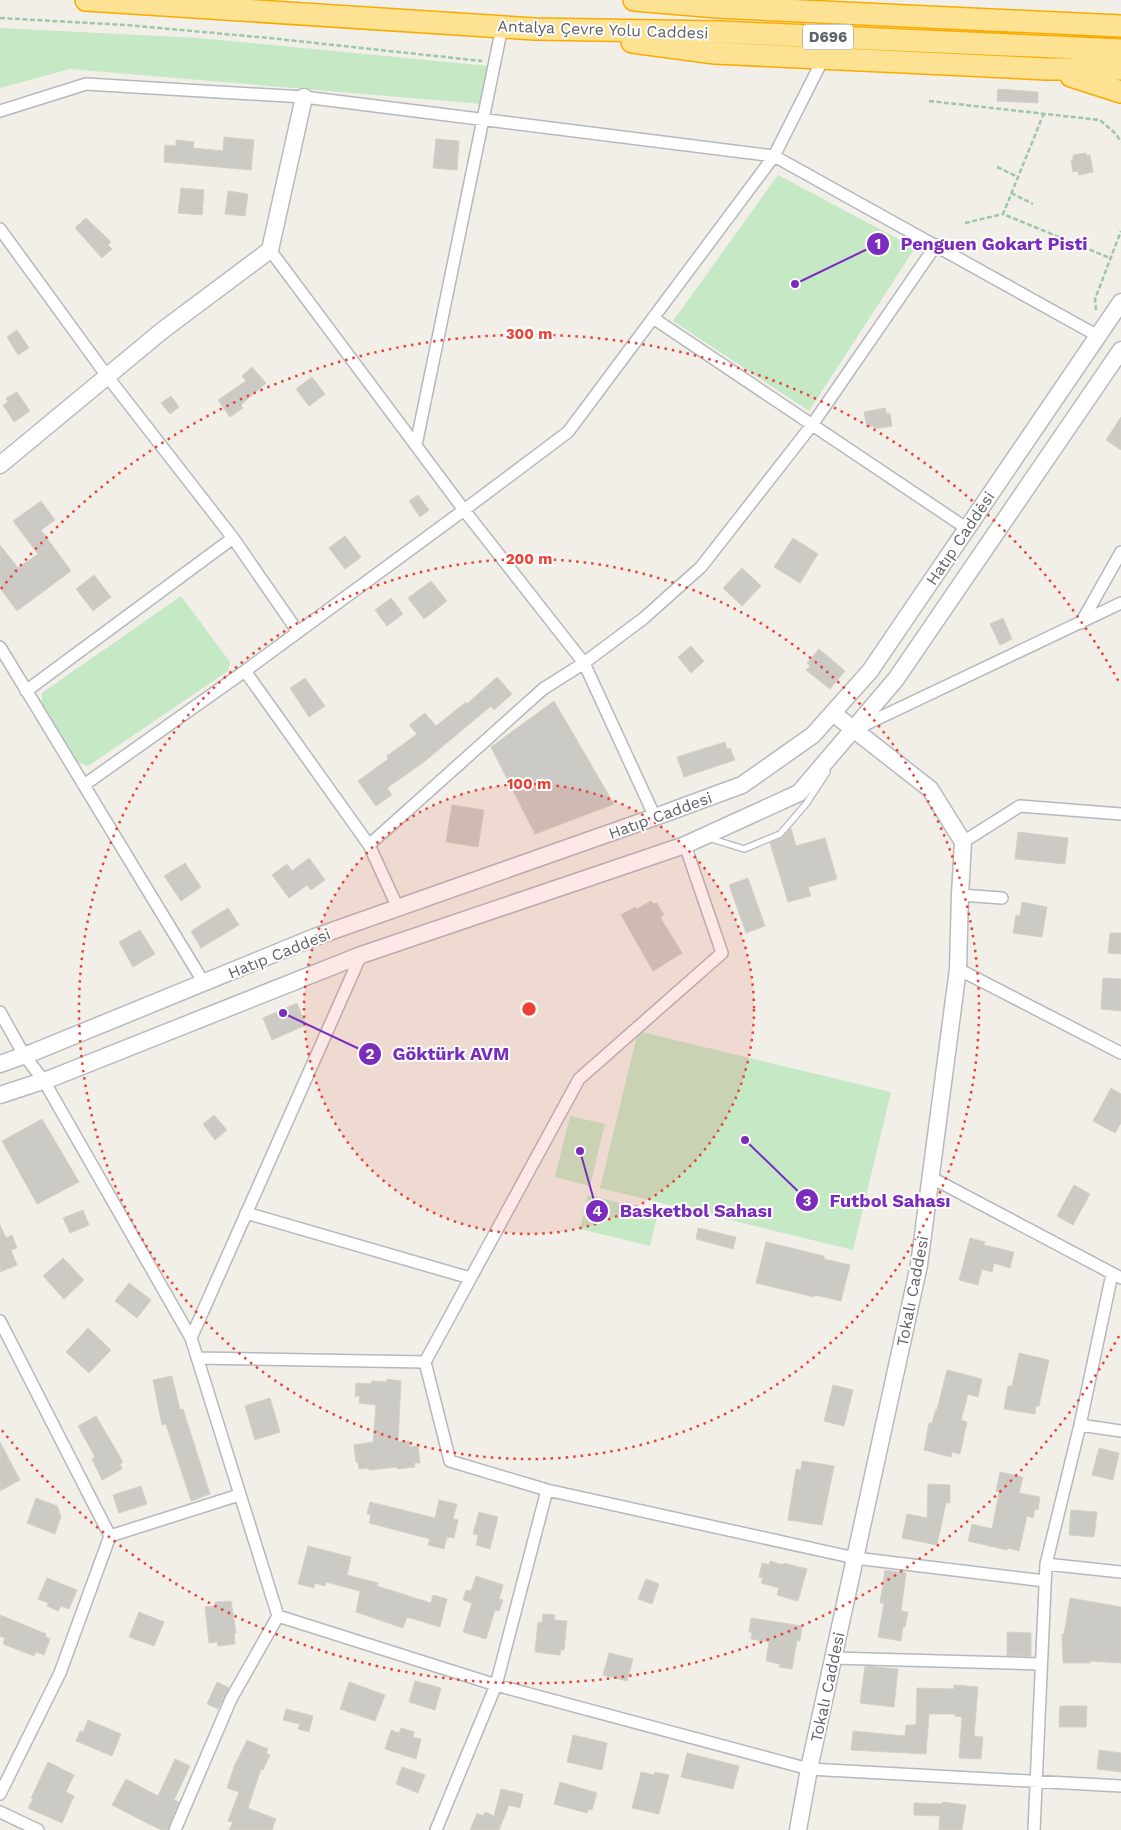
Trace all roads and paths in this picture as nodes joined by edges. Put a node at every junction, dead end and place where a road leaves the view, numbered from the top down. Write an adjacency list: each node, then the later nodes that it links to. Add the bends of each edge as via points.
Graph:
1 (86, 0): 4 (highway, Antalya Çevre Yolu Caddesi / D696)
2 (634, 0): 5 (highway, Antalya Çevre Yolu Caddesi / D696, via 718,7)
3 (0, 18): 9 (path, via 250,36)
4 (502, 26): 6 (highway, Antalya Çevre Yolu Caddesi / D696); 9 (street)
5 (1121, 26)
6 (535, 28): 7 (highway, Antalya Çevre Yolu Caddesi / D696, via 720,32); 8 (highway, via 715,54)
7 (1121, 50)
8 (824, 59): 10 (highway); 19 (street)
9 (494, 62): 17 (street)
10 (1047, 68): 11 (highway); 12 (highway)
11 (1121, 69)
12 (1121, 92)
13 (304, 96): 15 (street, via 86,84); 17 (street); 29 (main road)
14 (929, 101): 16 (path)
15 (0, 111)
16 (1044, 113): 18 (path, via 1100,120); 21 (path)
17 (483, 118): 19 (street); 37 (street)
18 (1121, 142)
19 (774, 156): 28 (street); 32 (street)
20 (997, 167): 21 (path)
21 (1018, 177): 22 (path)
22 (1011, 193): 23 (path); 24 (path)
23 (1033, 204)
24 (1003, 214): 25 (path); 30 (path)
25 (965, 222)
26 (0, 229): 35 (street)
27 (1121, 230): 30 (path)
28 (936, 244): 33 (street); 36 (street)
29 (270, 250): 35 (main road, via 162,330); 37 (street)
30 (1110, 258): 33 (path, via 1095,299)
31 (1121, 302): 33 (main road, Hatıp Caddesi)
32 (653, 318): 36 (street); 39 (street, via 568,432)
33 (1098, 336): 40 (main road, Hatıp Caddesi)
34 (1121, 350): 51 (main road, Hatıp Caddesi, via 896,679)
35 (107, 376): 38 (main road); 41 (street)
36 (812, 425): 40 (street); 47 (street, via 701,567 644,618)
37 (416, 445): 39 (street)
38 (0, 465)
39 (464, 510): 45 (street); 47 (street)
40 (966, 528): 50 (main road, Hatıp Caddesi, via 870,671)
41 (233, 538): 45 (street); 49 (street)
42 (1121, 552): 44 (street)
43 (1121, 603): 44 (street)
44 (1081, 623): 51 (street)
45 (298, 632): 48 (street)
46 (0, 647): 49 (street)
47 (584, 663): 54 (street); 57 (street, via 543,689)
48 (245, 671): 52 (street); 57 (street)
49 (26, 691): 52 (street)
50 (834, 714): 51 (main road); 54 (main road, Hatıp Caddesi, via 813,735 742,785)
51 (854, 731): 55 (main road, Hatıp Caddesi, via 799,793); 55 (lane, via 806,804 780,834 744,849); 56 (main road, via 930,789)
52 (84, 786): 64 (street)
53 (1121, 814): 56 (street, via 1020,806)
54 (655, 817): 61 (main road, Hatıp Caddesi)
55 (705, 837): 58 (main road, Hatıp Caddesi)
56 (963, 842): 59 (main road, Tokalı Caddesi)
57 (369, 845): 61 (street)
58 (685, 845): 62 (main road, Hatıp Caddesi); 74 (street, via 722,953 579,1079)
59 (960, 894): 60 (street); 63 (main road, Tokalı Caddesi)
60 (1002, 898)
61 (398, 908): 64 (main road, Hatıp Caddesi)
62 (361, 955): 69 (main road, Hatıp Caddesi); 72 (street)
63 (958, 969): 66 (street); 71 (main road, Tokalı Caddesi)
64 (204, 984): 67 (main road, Hatıp Caddesi)
65 (0, 1012): 67 (street)
66 (1121, 1054)
67 (24, 1056): 68 (main road, Hatıp Caddesi); 69 (street)
68 (0, 1064)
69 (44, 1081): 70 (main road, Hatıp Caddesi); 76 (street)
70 (0, 1096)
71 (932, 1178): 73 (street); 85 (main road, Tokalı Caddesi, via 919,1266)
72 (246, 1213): 74 (street); 76 (street)
73 (1117, 1276): 80 (street)
74 (470, 1278): 79 (street)
75 (0, 1321): 77 (street)
76 (191, 1338): 78 (street)
77 (5, 1346): 84 (street)
78 (197, 1358): 79 (street); 83 (street)
79 (425, 1362): 82 (street, via 450,1461)
80 (1080, 1425): 81 (street); 86 (street)
81 (1121, 1430)
82 (548, 1490): 85 (street); 92 (street)
83 (239, 1495): 84 (street); 89 (street)
84 (110, 1536): 96 (street, via 60,1673)
85 (855, 1558): 88 (street); 90 (main road, Tokalı Caddesi)
86 (1046, 1564): 87 (street); 88 (street)
87 (1121, 1572)
88 (1045, 1581): 91 (street)
89 (278, 1616): 92 (street); 99 (street, via 231,1699)
90 (833, 1658): 91 (street); 93 (main road, Tokalı Caddesi)
91 (1041, 1664): 94 (street)
92 (496, 1685): 93 (street); 100 (street)
93 (809, 1769): 94 (street); 101 (main road, Tokalı Caddesi)
94 (1036, 1781): 95 (street); 102 (street)
95 (1121, 1786)
96 (0, 1794)
97 (0, 1812): 98 (street)
98 (38, 1830)
99 (175, 1830)
100 (436, 1830)
101 (798, 1830)
102 (1034, 1830)

